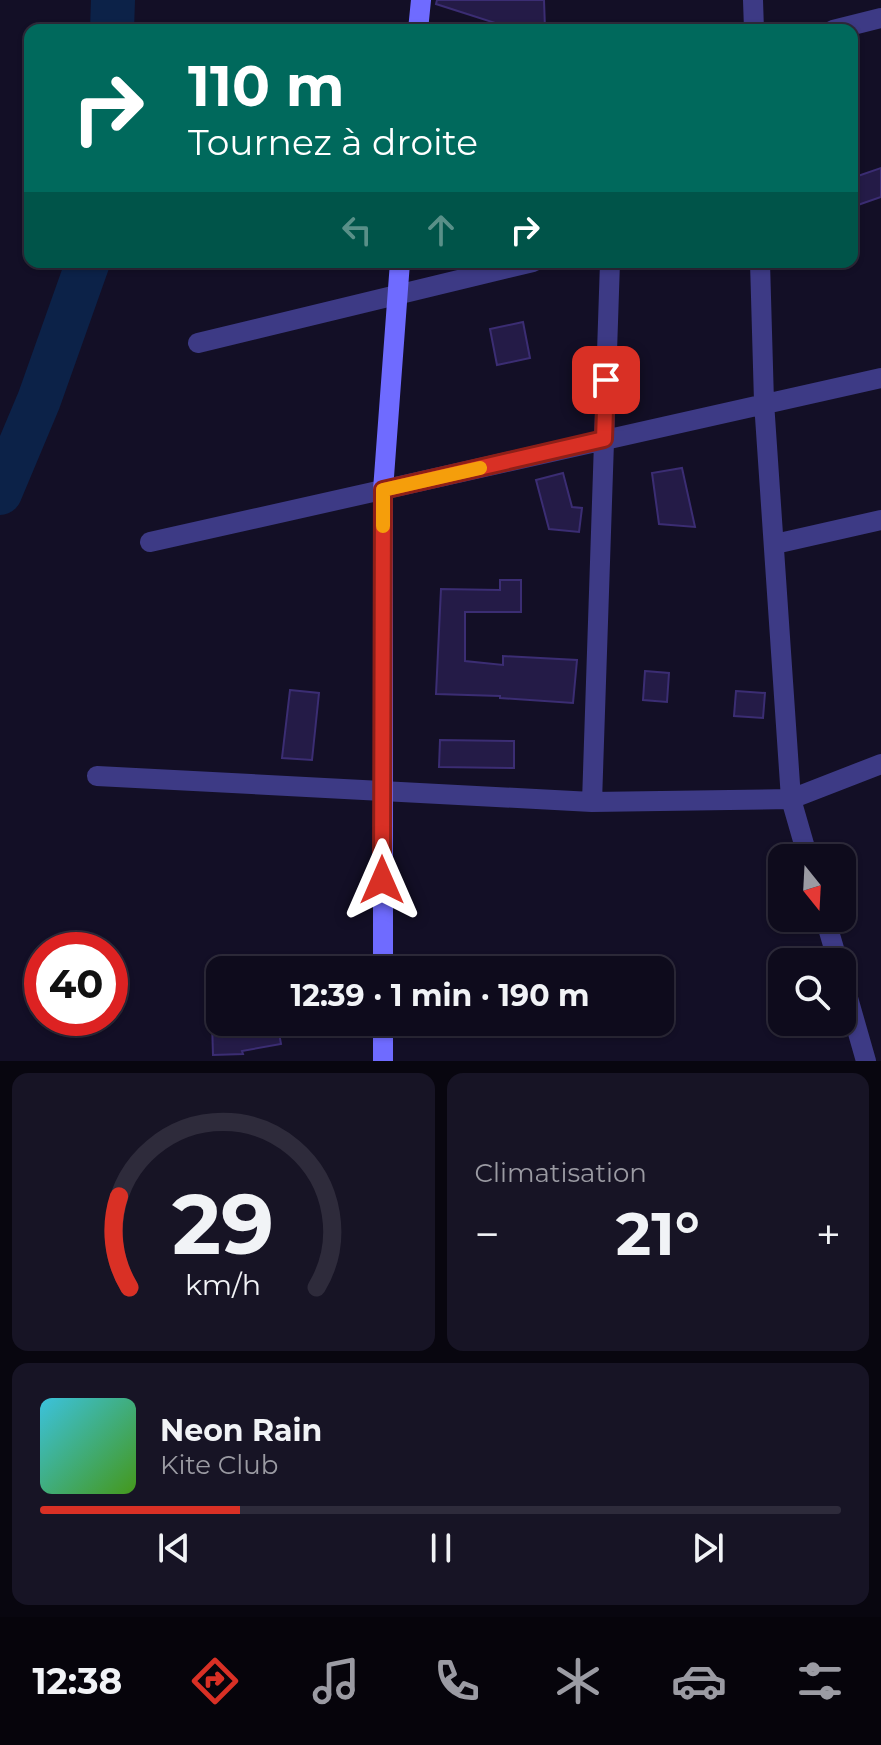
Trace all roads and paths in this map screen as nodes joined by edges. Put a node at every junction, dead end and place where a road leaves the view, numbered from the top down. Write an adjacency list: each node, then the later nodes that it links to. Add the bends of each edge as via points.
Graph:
1 (421, 0): 4 (street)
2 (753, 0): 5 (street)
3 (881, 18): 6 (street)
4 (419, 24)
5 (754, 24)
6 (857, 24)
7 (400, 268): 11 (street)
8 (508, 268): 11 (street)
9 (610, 268): 15 (street)
10 (760, 268): 14 (street)
11 (398, 295): 12 (street); 16 (street)
12 (198, 343)
13 (881, 378): 14 (street)
14 (764, 402): 15 (street); 19 (street)
15 (604, 439): 16 (street); 24 (street)
16 (383, 490): 18 (street); 22 (street)
17 (881, 520): 19 (street)
18 (150, 542)
19 (775, 544): 23 (street)
20 (881, 764): 23 (street)
21 (97, 776): 22 (street)
22 (382, 790): 24 (street); 26 (street)
23 (791, 799): 24 (street); 25 (street)
24 (592, 802)
25 (804, 844)
26 (383, 956)
27 (856, 1026): 30 (street)
28 (383, 1036): 29 (street)
29 (383, 1061)
30 (866, 1061)

